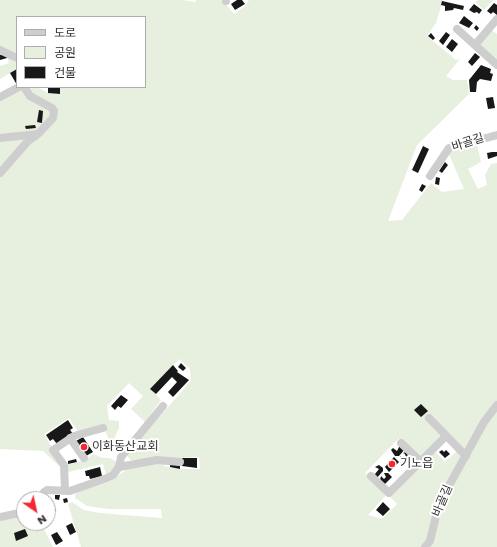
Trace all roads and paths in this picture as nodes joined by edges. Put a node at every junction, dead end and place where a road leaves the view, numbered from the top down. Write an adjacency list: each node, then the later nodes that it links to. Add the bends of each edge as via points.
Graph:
1 (497, 19): 3 (lane)
2 (457, 29): 3 (lane)
3 (476, 45): 6 (lane)
4 (0, 50): 5 (lane)
5 (16, 58)
6 (497, 65)
7 (18, 88): 9 (lane)
8 (25, 88): 10 (lane, via 30,96 54,111 48,126)
9 (0, 97)
10 (38, 134): 12 (lane); 13 (lane, via 28,141)
11 (497, 135): 14 (lane, 바골길, via 449,148)
12 (0, 138)
13 (0, 173)
14 (430, 176)
15 (497, 405): 22 (lane, 바골길, via 484,422)
16 (163, 406): 26 (lane, via 121,457)
17 (429, 418): 19 (lane)
18 (103, 428): 20 (lane)
19 (446, 436): 22 (lane); 24 (lane)
20 (70, 438): 23 (lane); 28 (lane, via 53,450 64,465)
21 (401, 443): 24 (lane)
22 (466, 456): 32 (lane, 바골길, via 441,502 430,541)
23 (84, 458)
24 (420, 461): 27 (lane, via 389,493)
25 (180, 462): 26 (lane, via 157,460)
26 (119, 467): 28 (lane, via 107,478 70,491)
27 (371, 476)
28 (65, 490): 29 (lane)
29 (46, 491)
30 (16, 514): 31 (lane)
31 (0, 517)
32 (425, 547)

